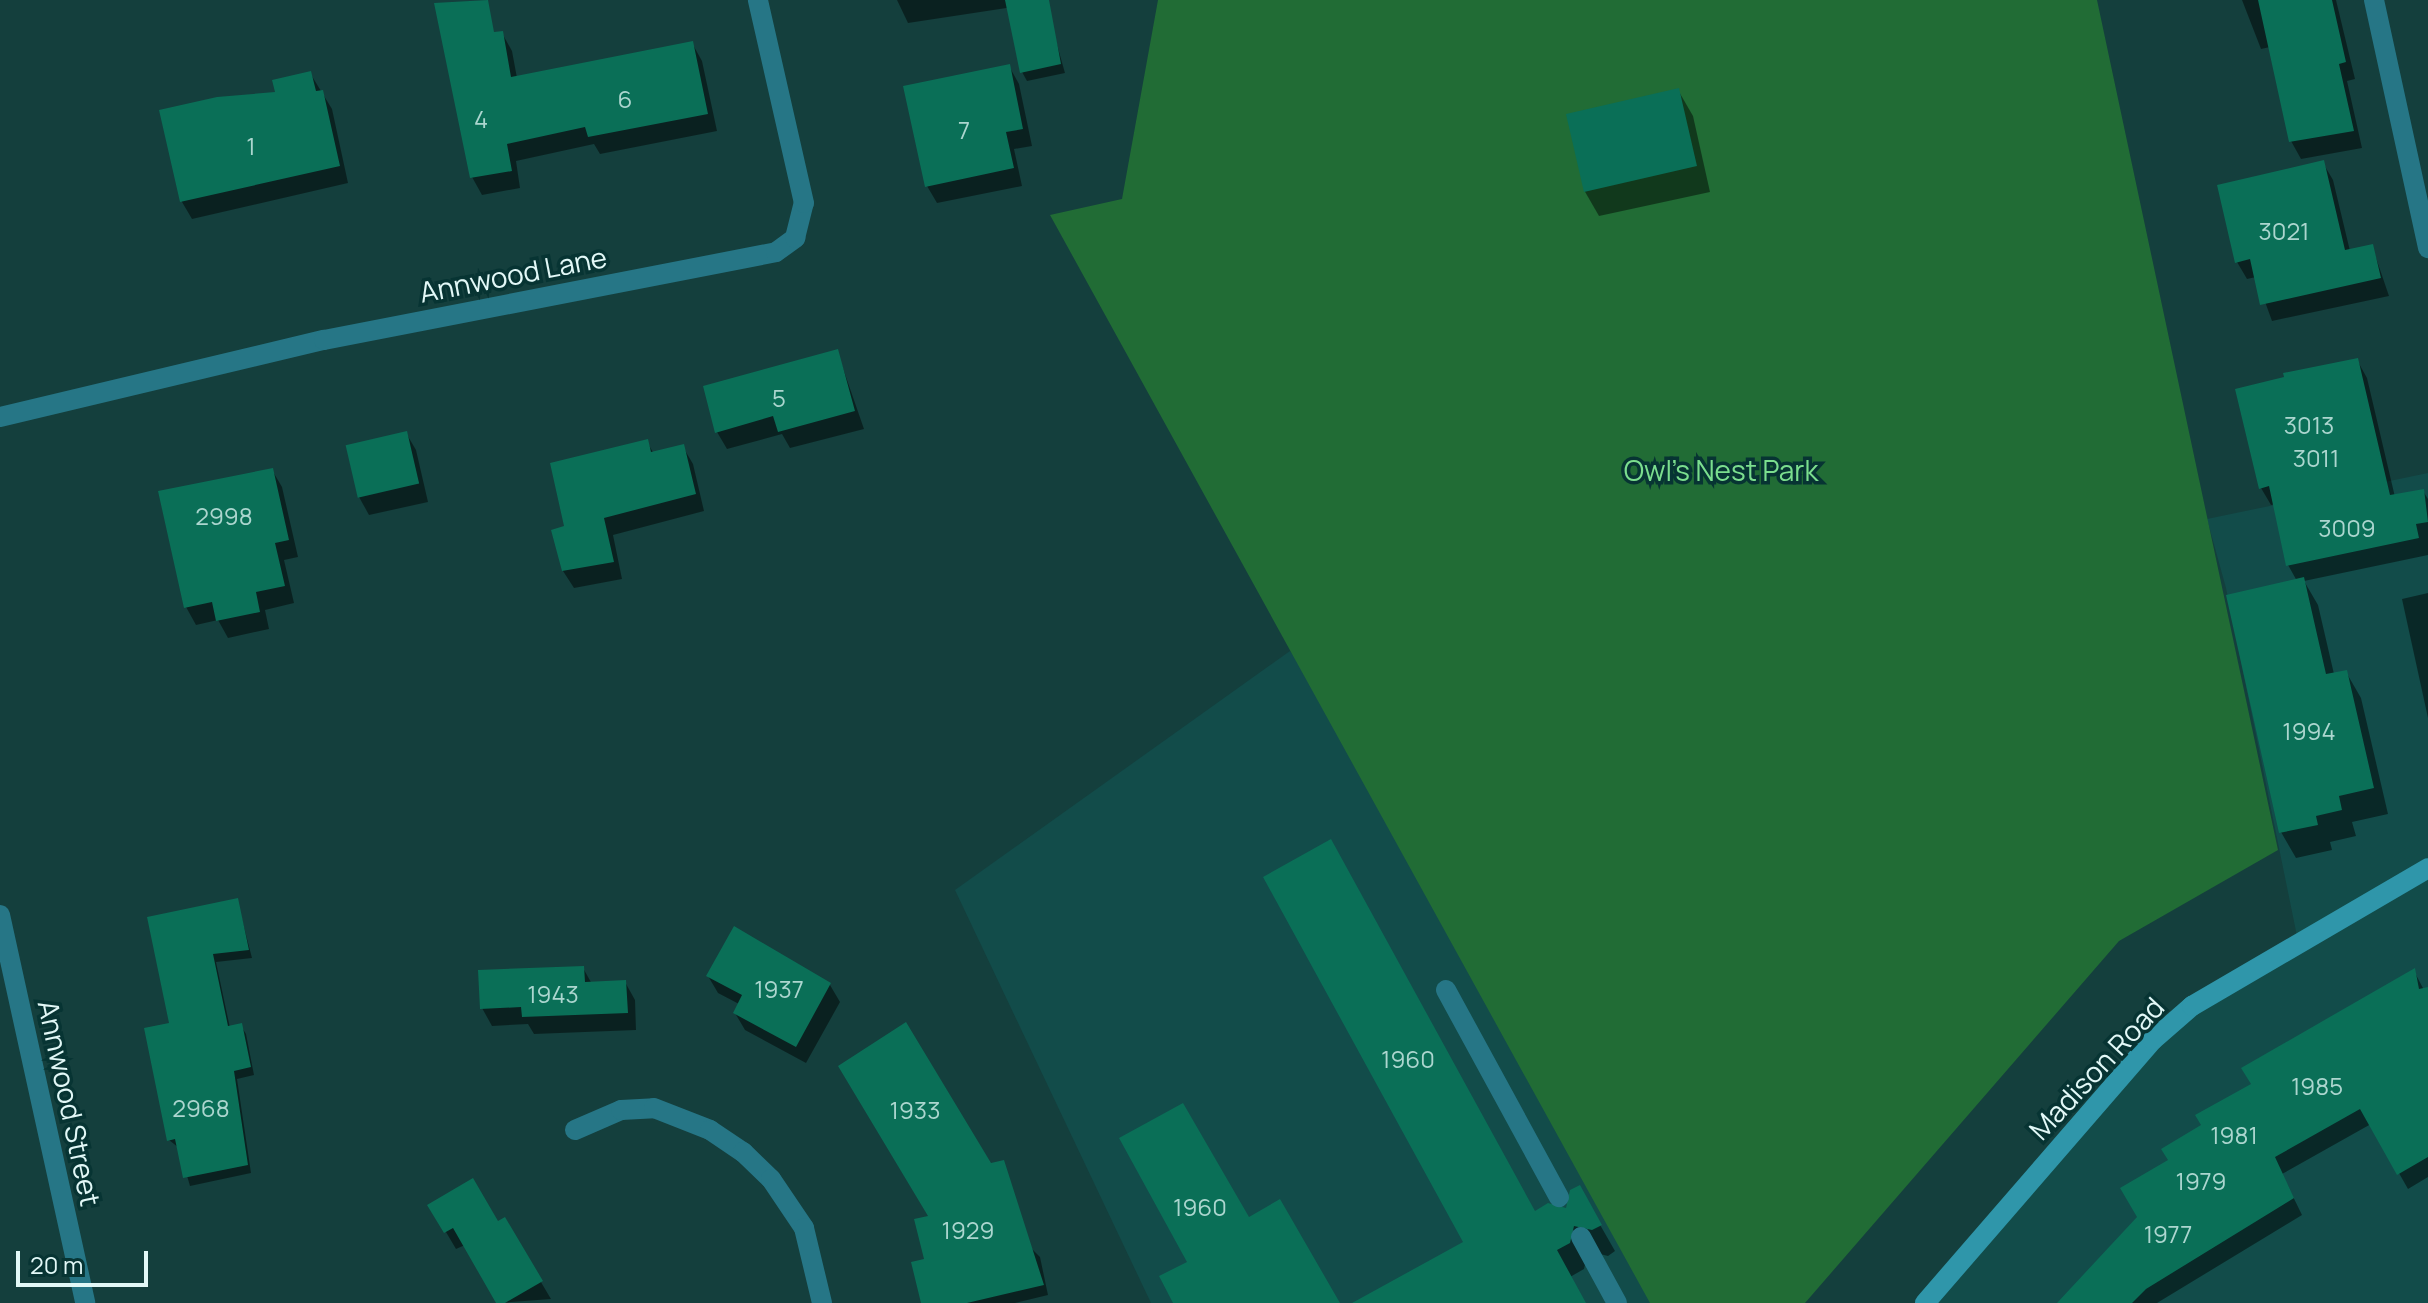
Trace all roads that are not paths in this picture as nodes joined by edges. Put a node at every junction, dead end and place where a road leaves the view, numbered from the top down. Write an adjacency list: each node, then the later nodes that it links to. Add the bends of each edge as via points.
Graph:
1 (758, 0): 4 (street, Annwood Lane, via 804,203 795,238 776,252 324,340)
2 (2374, 0): 3 (street)
3 (2428, 248)
4 (0, 417)
5 (2428, 868): 14 (main road, Madison Road, via 2182,1015 2153,1040)
6 (0, 915): 11 (street, Annwood Street)
7 (1446, 990): 9 (street)
8 (575, 1130): 12 (street, via 621,1110 654,1108 710,1130 743,1152 771,1179 804,1228)
9 (1559, 1197)
10 (1581, 1237): 13 (street)
11 (85, 1303)
12 (822, 1303)
13 (1617, 1303)
14 (1925, 1303)

